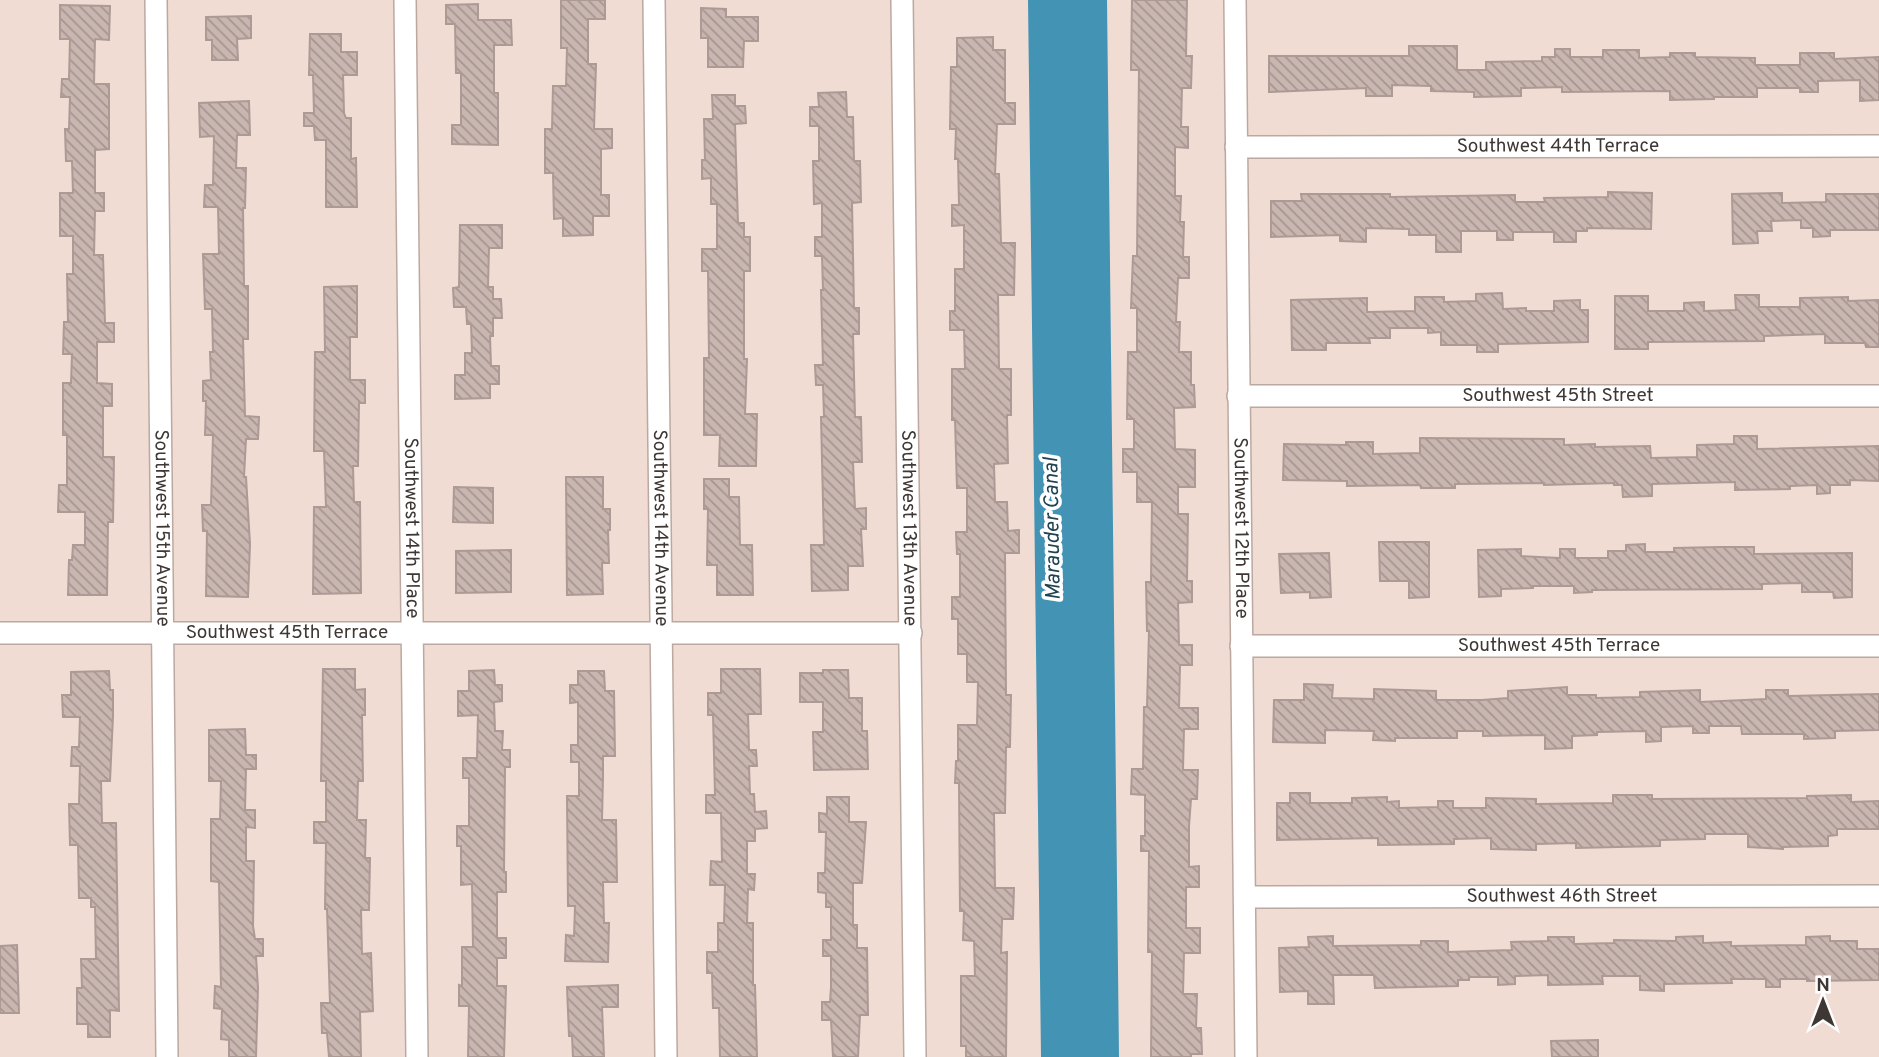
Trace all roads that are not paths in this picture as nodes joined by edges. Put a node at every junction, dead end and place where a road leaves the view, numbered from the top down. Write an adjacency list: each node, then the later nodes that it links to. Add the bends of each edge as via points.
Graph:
1 (156, 0): 13 (street, Southwest 15th Avenue)
2 (405, 0): 10 (street, Southwest 14th Place)
3 (654, 0): 11 (street, Southwest 14th Avenue)
4 (902, 0): 14 (street, Southwest 13th Avenue)
5 (1235, 0): 7 (street, Southwest 12th Place)
6 (1879, 146): 7 (street, Southwest 44th Terrace)
7 (1236, 147): 8 (street, Southwest 12th Place)
8 (1238, 396): 9 (street, Southwest 45th Street); 15 (street, Southwest 12th Place)
9 (1879, 396)
10 (412, 631): 11 (street, Southwest 45th Terrace); 13 (street, Southwest 45th Terrace); 20 (street, Southwest 14th Place)
11 (661, 632): 14 (street, Southwest 45th Terrace); 21 (street, Southwest 14th Avenue)
12 (0, 633): 13 (street, Southwest 45th Terrace)
13 (162, 633): 19 (street, Southwest 15th Avenue)
14 (911, 633): 22 (street, Southwest 13th Avenue)
15 (1241, 646): 16 (street, Southwest 45th Terrace); 18 (street, Southwest 12th Place)
16 (1879, 646)
17 (1879, 896): 18 (street, Southwest 46th Street)
18 (1245, 897): 23 (street, Southwest 12th Place)
19 (167, 1057)
20 (417, 1057)
21 (666, 1057)
22 (915, 1057)
23 (1246, 1057)

